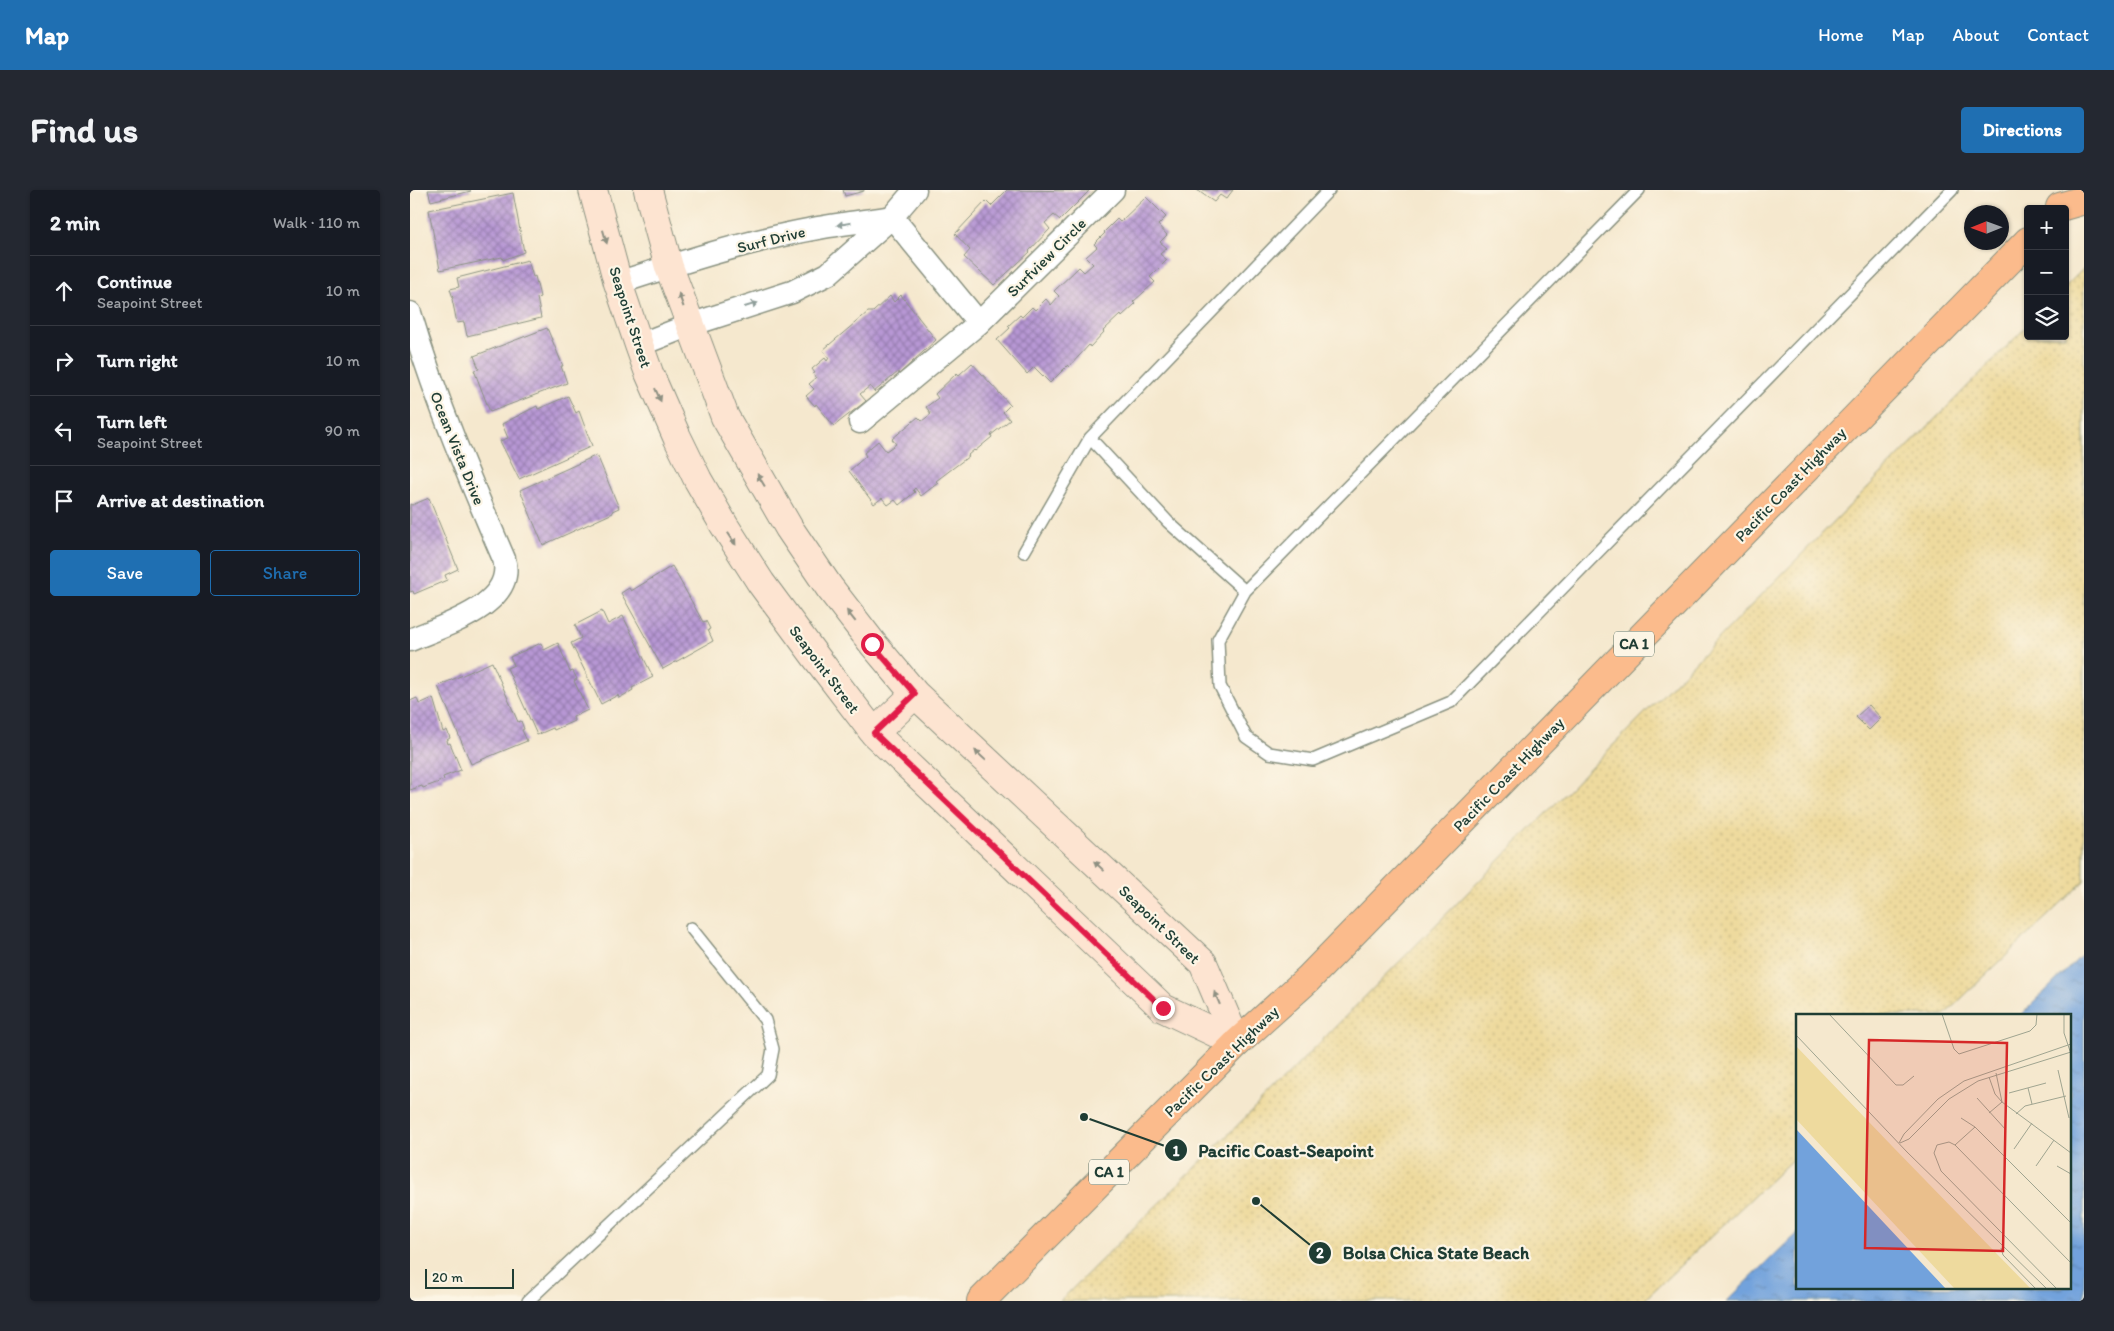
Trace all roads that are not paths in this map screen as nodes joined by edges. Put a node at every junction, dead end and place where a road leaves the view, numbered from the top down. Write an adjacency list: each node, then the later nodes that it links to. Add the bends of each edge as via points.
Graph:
1 (593, 190): 11 (main road, Seapoint Street, one-way to 11)
2 (648, 190): 10 (main road, Seapoint Street)
3 (915, 190): 8 (street)
4 (1113, 190): 13 (street, Surfview Circle)
5 (1330, 190): 17 (lane)
6 (1640, 190): 19 (lane)
7 (1952, 190): 19 (lane, via 1451,702 1313,760 1269,753 1246,737 1220,686 1218,640)
8 (892, 217): 10 (street, Surf Drive, one-way to 10, via 813,229); 13 (street); 14 (street, one-way to 8, via 792,292 828,274)
9 (2024, 245): 24 (highway, Pacific Coast Highway / CA 1, via 1308,979)
10 (669, 266): 11 (street, Surf Drive); 14 (main road, Seapoint Street, one-way to 10)
11 (618, 283): 15 (main road, Seapoint Street)
12 (410, 313): 20 (street, Ocean Vista Drive, via 453,441 506,567 504,581 493,597 471,613)
13 (979, 323): 16 (street, Surfview Circle)
14 (690, 325): 15 (street); 21 (main road, Seapoint Street, one-way to 14, via 872,644 789,528 725,417)
15 (639, 345): 22 (main road, Seapoint Street, one-way to 22, via 677,437 724,526 760,583)
16 (860, 422)
17 (1090, 438): 18 (lane); 19 (lane, via 1168,522)
18 (1024, 552)
19 (1245, 592)
20 (410, 640)
21 (915, 694): 22 (main road); 24 (main road, Seapoint Street, one-way to 21, via 1203,963)
22 (874, 733): 24 (main road, Seapoint Street, via 1163,1008)
23 (691, 928): 25 (lane, via 765,1020 773,1049 768,1075)
24 (1236, 1043): 26 (highway, Pacific Coast Highway / CA 1)
25 (528, 1301)
26 (981, 1301)

